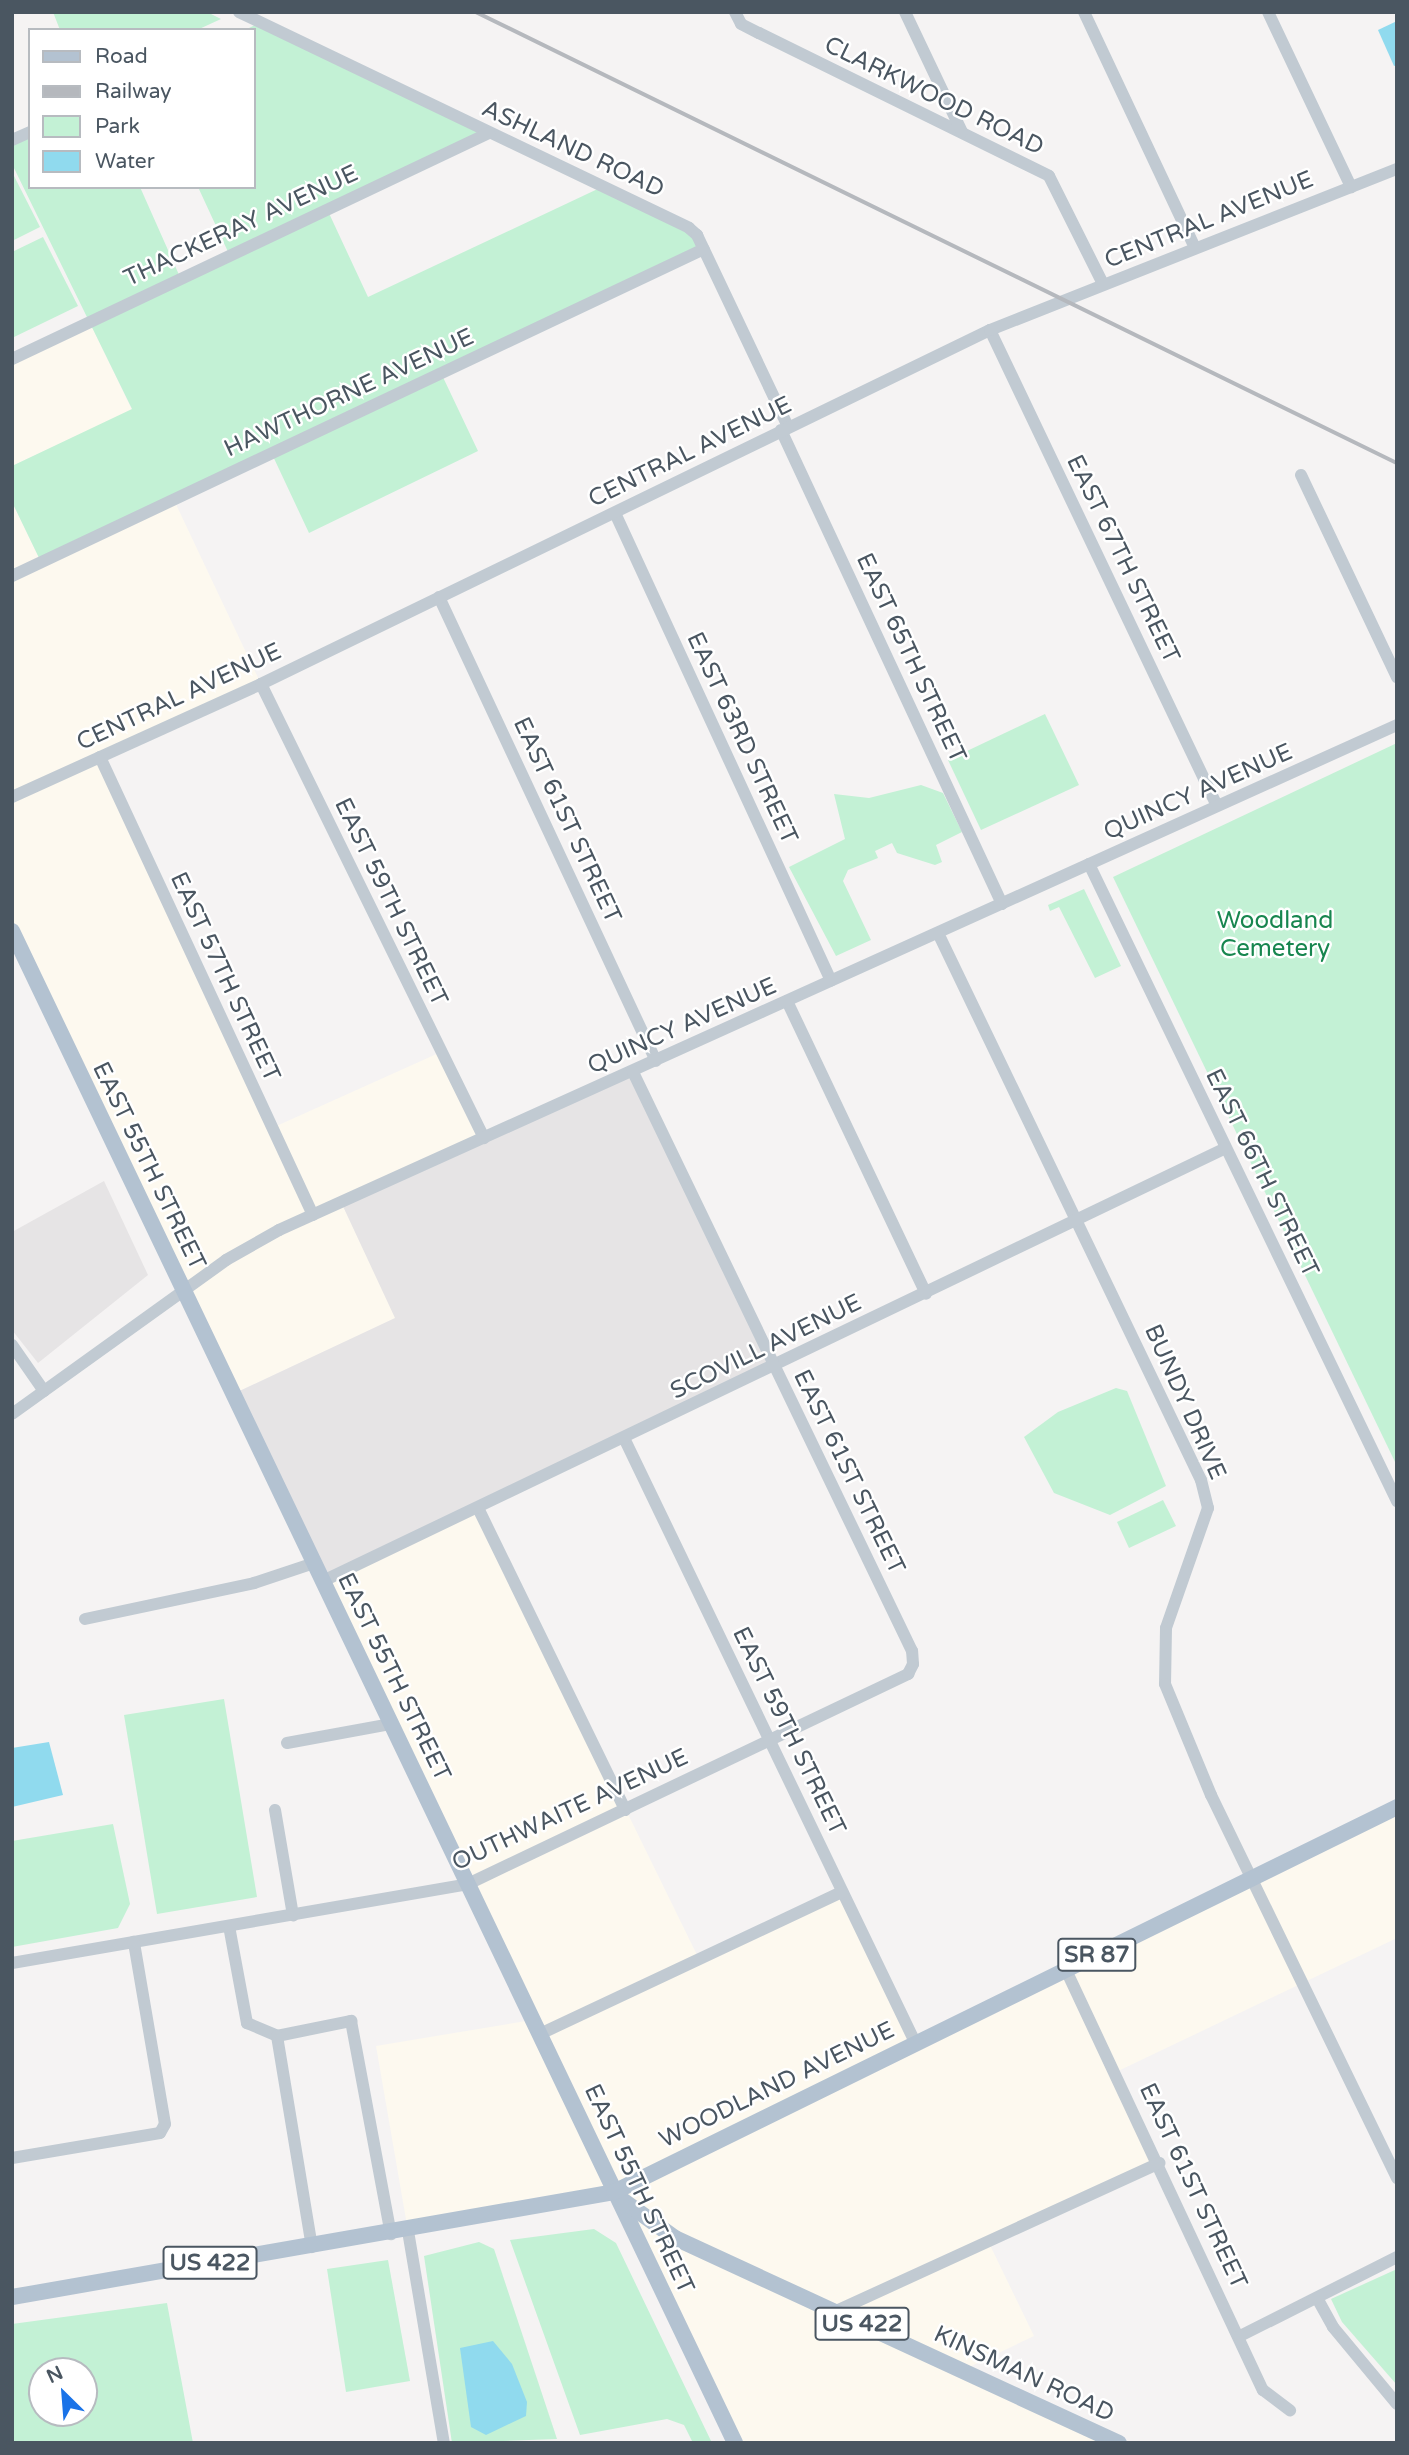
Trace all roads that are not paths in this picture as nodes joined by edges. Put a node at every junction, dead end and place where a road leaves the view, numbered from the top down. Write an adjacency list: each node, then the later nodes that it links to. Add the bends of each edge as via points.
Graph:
1 (239, 12): 6 (street, ASHLAND ROAD)
2 (735, 12): 8 (street, CLARKWOOD ROAD, via 741,24)
3 (905, 12): 8 (street)
4 (1084, 12): 14 (street)
5 (1268, 12): 13 (street)
6 (259, 23): 7 (street); 10 (street, ASHLAND ROAD)
7 (248, 28)
8 (962, 132): 16 (street, CLARKWOOD ROAD, via 1056,184)
9 (28, 133): 11 (street)
10 (489, 133): 15 (street, ASHLAND ROAD, via 689,228); 18 (street, THACKERAY AVENUE)
11 (12, 140)
12 (1397, 169): 13 (street, CENTRAL AVENUE)
13 (1351, 187): 14 (street, CENTRAL AVENUE)
14 (1195, 248): 16 (street, CENTRAL AVENUE)
15 (704, 249): 19 (street, ASHLAND ROAD); 22 (street, HAWTHORNE AVENUE)
16 (1103, 284): 17 (street, CENTRAL AVENUE)
17 (990, 330): 19 (street, CENTRAL AVENUE); 29 (street, EAST 67TH STREET)
18 (12, 359)
19 (785, 428): 21 (street, CENTRAL AVENUE); 31 (street, EAST 65TH STREET)
20 (1301, 475): 24 (street)
21 (615, 513): 23 (street, CENTRAL AVENUE); 34 (street, EAST 63RD STREET)
22 (12, 576)
23 (439, 597): 25 (street, CENTRAL AVENUE); 36 (street, EAST 61ST STREET)
24 (1397, 677)
25 (261, 684): 27 (street, CENTRAL AVENUE); 38 (street, EAST 59TH STREET)
26 (1397, 725): 29 (street, QUINCY AVENUE)
27 (100, 757): 28 (street, CENTRAL AVENUE); 40 (street, EAST 57TH STREET)
28 (12, 797)
29 (1217, 806): 30 (street, QUINCY AVENUE)
30 (1089, 864): 31 (street, QUINCY AVENUE); 39 (street, EAST 66TH STREET)
31 (1002, 904): 32 (street, QUINCY AVENUE)
32 (938, 933): 34 (street, QUINCY AVENUE); 41 (street, BUNDY DRIVE)
33 (13, 934): 42 (main road, EAST 55TH STREET)
34 (831, 981): 35 (street, QUINCY AVENUE)
35 (787, 1002): 36 (street, QUINCY AVENUE); 43 (street)
36 (656, 1061): 37 (street, QUINCY AVENUE)
37 (633, 1072): 38 (street, QUINCY AVENUE); 45 (street, EAST 61ST STREET)
38 (484, 1138): 40 (street, QUINCY AVENUE)
39 (1226, 1148): 41 (street, SCOVILL AVENUE); 49 (street, EAST 66TH STREET)
40 (313, 1215): 42 (street, QUINCY AVENUE, via 252,1243)
41 (1077, 1220): 43 (street, SCOVILL AVENUE); 61 (street, BUNDY DRIVE, via 1201,1480 1208,1508 1166,1628 1165,1684 1182,1731)
42 (184, 1291): 46 (street, QUINCY AVENUE); 51 (main road, EAST 55TH STREET)
43 (926, 1294): 45 (street, SCOVILL AVENUE)
44 (12, 1345): 46 (street)
45 (775, 1367): 48 (street, SCOVILL AVENUE); 54 (street, EAST 61ST STREET, via 912,1651)
46 (44, 1391): 47 (street, QUINCY AVENUE)
47 (12, 1414)
48 (624, 1438): 50 (street, SCOVILL AVENUE); 56 (street, EAST 59TH STREET)
49 (1397, 1501)
50 (478, 1508): 52 (street, SCOVILL AVENUE); 60 (street)
51 (314, 1563): 52 (main road, EAST 55TH STREET); 53 (street, via 254,1583)
52 (323, 1581): 55 (main road, EAST 55TH STREET)
53 (85, 1619)
54 (913, 1664): 56 (street, OUTHWAITE AVENUE, via 908,1674)
55 (391, 1724): 57 (street); 62 (main road, EAST 55TH STREET)
56 (771, 1741): 60 (street, OUTHWAITE AVENUE); 63 (street, EAST 59TH STREET)
57 (287, 1743)
58 (1397, 1807): 61 (main road, WOODLAND AVENUE / SR 87)
59 (275, 1810): 64 (street)
60 (625, 1810): 62 (street, OUTHWAITE AVENUE)
61 (1252, 1879): 68 (main road, WOODLAND AVENUE / SR 87); 74 (street)
62 (468, 1884): 64 (street, OUTHWAITE AVENUE); 69 (main road, EAST 55TH STREET)
63 (842, 1892): 69 (street); 71 (street, EAST 59TH STREET)
64 (293, 1915): 65 (street, OUTHWAITE AVENUE)
65 (229, 1926): 66 (street, OUTHWAITE AVENUE); 70 (street, via 241,2011 257,2030)
66 (134, 1941): 67 (street, OUTHWAITE AVENUE); 72 (street, via 165,2124 160,2133)
67 (12, 1963)
68 (1066, 1970): 71 (main road, WOODLAND AVENUE / SR 87); 73 (street, EAST 61ST STREET)
69 (540, 2034): 75 (main road, EAST 55TH STREET)
70 (277, 2036): 76 (street, via 352,2021); 77 (street)
71 (915, 2042): 75 (main road, WOODLAND AVENUE / SR 87)
72 (12, 2158)
73 (1160, 2163): 81 (street); 82 (street, EAST 61ST STREET)
74 (1397, 2178)
75 (614, 2192): 76 (main road, WOODLAND AVENUE / US 422); 81 (main road, KINSMAN ROAD / US 422, via 642,2218 675,2238); 86 (main road, EAST 55TH STREET)
76 (399, 2233): 77 (main road, WOODLAND AVENUE / US 422); 85 (street)
77 (312, 2247): 79 (main road, WOODLAND AVENUE / US 422)
78 (1397, 2257): 80 (street)
79 (12, 2297)
80 (1317, 2298): 82 (street); 83 (street, via 1333,2327)
81 (834, 2312): 87 (main road, KINSMAN ROAD / US 422)
82 (1240, 2336): 84 (street, EAST 61ST STREET, via 1263,2390)
83 (1397, 2404)
84 (1290, 2410)
85 (444, 2443)
86 (735, 2443)
87 (1119, 2443)

